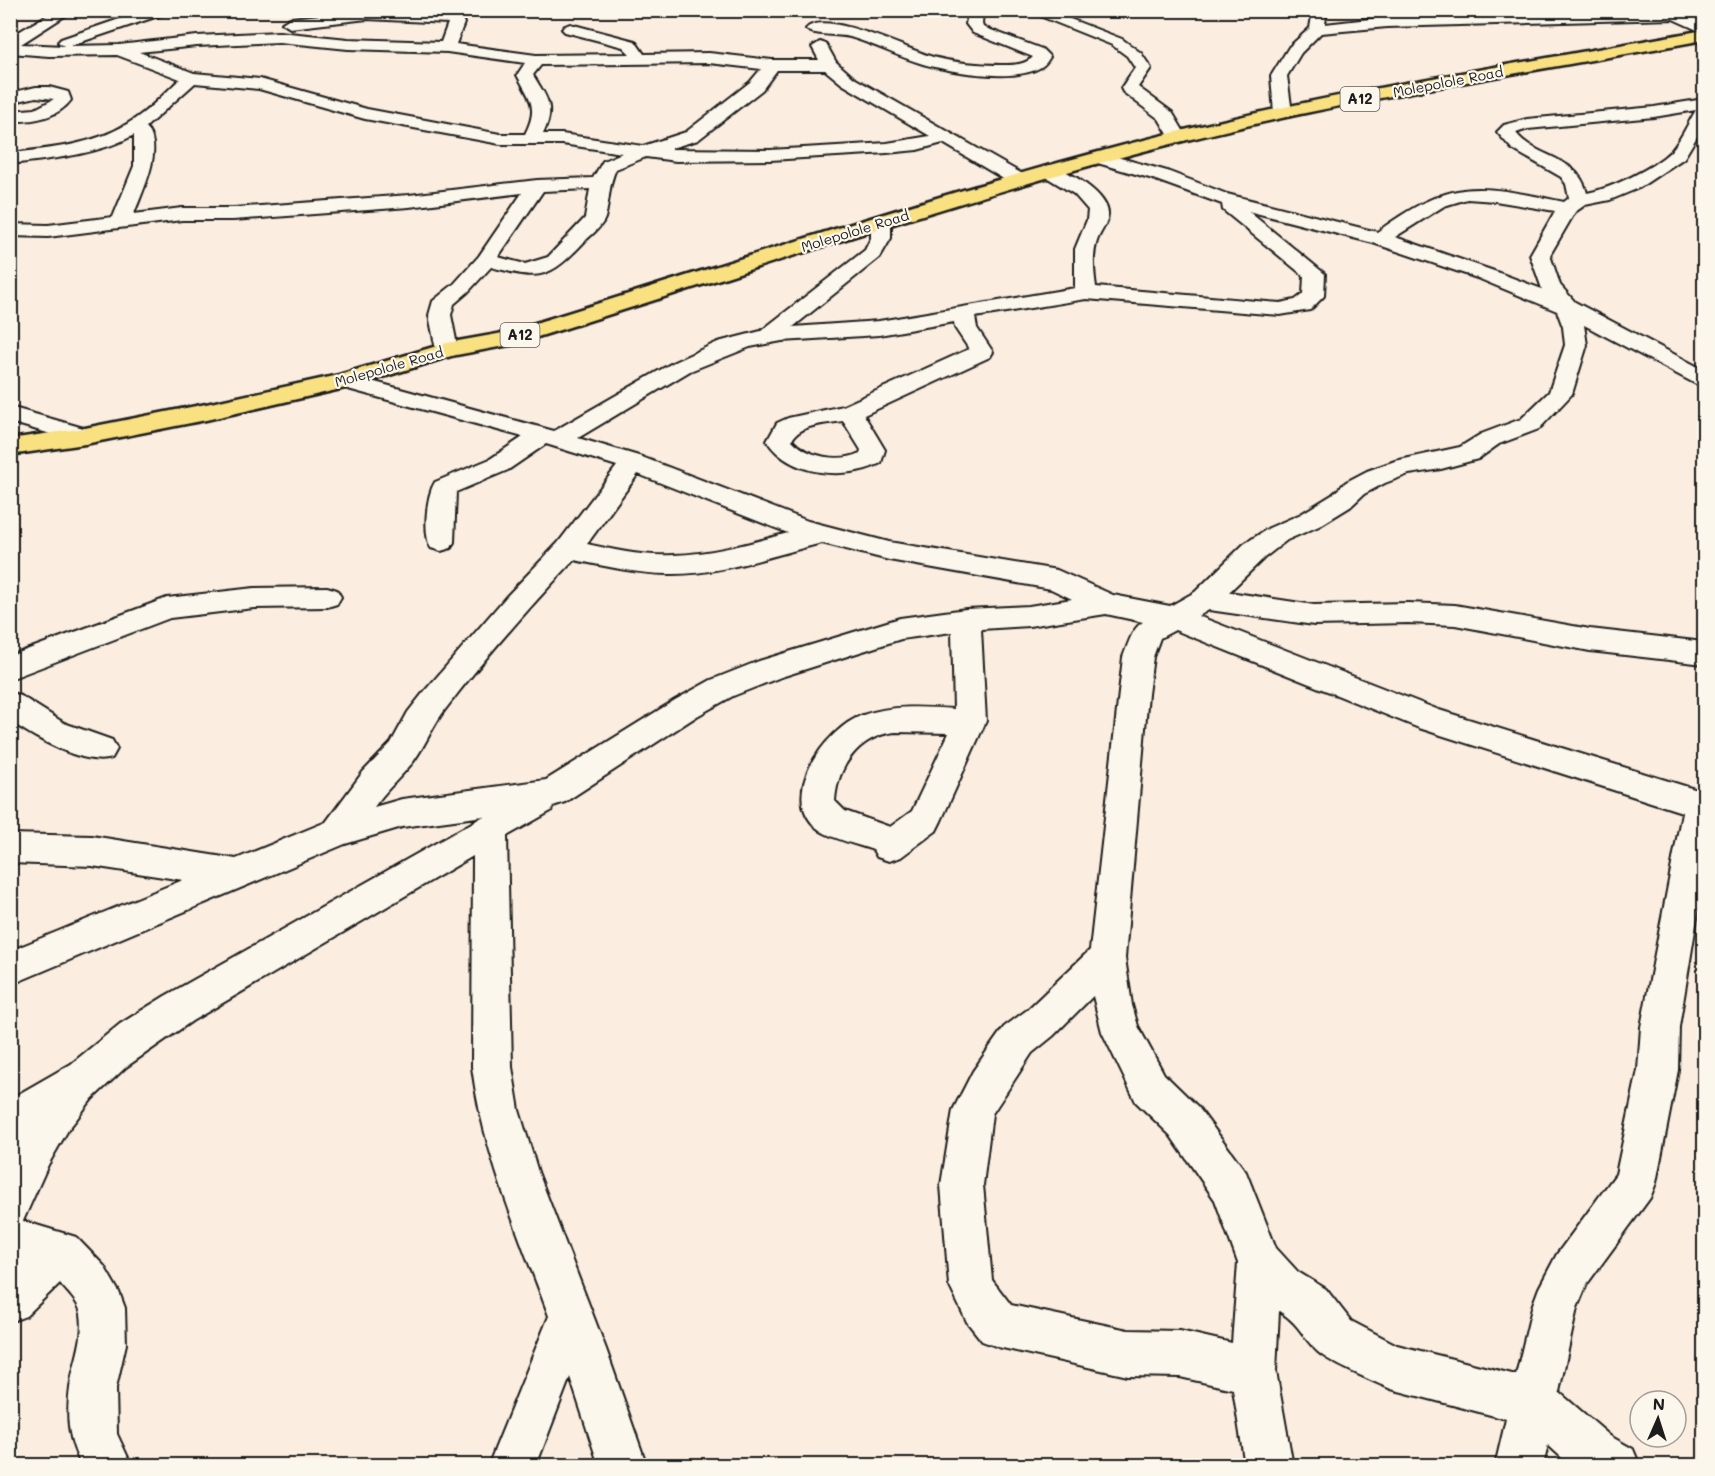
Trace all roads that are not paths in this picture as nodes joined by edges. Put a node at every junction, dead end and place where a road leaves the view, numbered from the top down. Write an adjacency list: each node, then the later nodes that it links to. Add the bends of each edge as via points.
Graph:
1 (67, 10): 22 (street)
2 (162, 10): 22 (street, via 57,45)
3 (325, 10): 11 (street)
4 (806, 10): 14 (street)
5 (976, 10): 14 (street, via 974,24 978,30 1036,52 1042,57 1040,62 1022,69 958,67 931,62 838,30)
6 (1032, 10): 34 (street, via 1129,49 1143,68 1130,88 1166,116)
7 (1320, 10): 13 (street)
8 (1400, 10): 10 (street)
9 (1673, 12): 10 (street); 15 (street)
10 (1387, 22): 13 (street)
11 (290, 24): 18 (street); 19 (street, via 367,15 448,18 456,23)
12 (570, 28): 23 (street, via 629,44)
13 (1317, 28): 31 (street, via 1295,50 1280,76)
14 (814, 29): 26 (street)
15 (1704, 29)
16 (1704, 34): 17 (main road, Molepolole Road / A12)
17 (1680, 39): 21 (street); 31 (main road, Molepolole Road / A12)
18 (196, 41): 19 (street, via 279,37); 20 (street)
19 (447, 47): 24 (street)
20 (118, 50): 22 (street); 27 (street)
21 (1704, 50)
22 (16, 51)
23 (642, 58): 24 (street); 25 (street, via 709,58)
24 (536, 60): 35 (street, via 525,75 544,110)
25 (772, 65): 26 (street); 37 (street, via 756,86 692,136)
26 (829, 65): 36 (street, via 848,81)
27 (191, 78): 33 (street); 35 (street, via 260,84 365,114 488,137)
28 (10, 98): 32 (street, via 44,92 55,93 63,100 47,111)
29 (1704, 104): 45 (street, via 1527,124 1506,132 1512,141 1561,166 1574,182)
30 (1704, 111): 45 (street, via 1678,154 1613,192)
31 (1283, 113): 34 (main road, Molepolole Road / A12)
32 (10, 116)
33 (135, 126): 39 (street, via 114,138); 46 (street, via 143,134 143,166)
34 (1178, 137): 38 (main road, Molepolole Road / A12)
35 (532, 138): 37 (street)
36 (943, 138): 37 (street, via 916,145 770,154 676,156); 41 (street)
37 (642, 152): 42 (street, via 609,165)
38 (1100, 158): 40 (main road, Molepolole Road / A12); 44 (street)
39 (10, 159)
40 (1050, 171): 41 (main road, Molepolole Road / A12); 51 (street, via 1080,188 1097,208 1098,217 1087,241 1083,266)
41 (1018, 180): 47 (main road, Molepolole Road / A12)
42 (600, 183): 43 (street); 50 (street, via 595,219 547,266 525,270)
43 (537, 186): 46 (street, via 409,201); 50 (street)
44 (1220, 198): 49 (street); 51 (street, via 1315,274 1313,296 1302,306 1280,309)
45 (1573, 204): 49 (street, via 1456,194); 52 (street, via 1540,255 1550,286)
46 (122, 220): 48 (street, via 48,231)
47 (881, 223): 54 (street, via 881,238 873,253); 55 (main road, Molepolole Road / A12, via 507,339)
48 (10, 230)
49 (1380, 239): 52 (street)
50 (486, 260): 55 (street, via 444,302 440,315)
51 (1086, 293): 53 (street)
52 (1567, 307): 56 (street); 68 (street, via 1576,345 1560,394 1530,424 1490,439 1469,453 1404,467 1355,488 1341,501 1254,551)
53 (963, 314): 54 (street, via 841,332); 58 (street, via 966,328 982,352)
54 (769, 336): 61 (street, via 727,347 677,368)
55 (447, 350): 57 (main road, Molepolole Road / A12)
56 (1704, 379)
57 (345, 381): 60 (main road, Molepolole Road / A12); 61 (street)
58 (850, 412)
59 (10, 414): 60 (street)
60 (85, 436): 62 (main road, Molepolole Road / A12)
61 (550, 437): 63 (street); 65 (street, via 444,488)
62 (10, 447)
63 (633, 463): 64 (street); 66 (street)
64 (822, 534): 66 (street, via 674,565); 69 (street, via 888,551 1057,580)
65 (441, 542)
66 (568, 550): 80 (street, via 516,604 434,701 402,752 374,781)
67 (327, 597): 73 (street, via 254,598 167,608)
68 (1205, 599): 70 (street); 72 (street, via 1314,615 1455,615 1590,640)
69 (1106, 603): 70 (street); 71 (street, via 1029,616)
70 (1171, 617): 78 (street, via 1430,719); 83 (street, via 1148,633 1138,657)
71 (966, 619): 75 (street); 77 (street, via 900,629 722,688)
72 (1704, 653)
73 (10, 668)
74 (10, 704): 76 (street, via 44,729)
75 (970, 721): 75 (street, via 924,821 889,847 886,840 833,821 818,805 818,789 837,749 865,729 885,721)
76 (101, 749)
77 (553, 793): 79 (street); 80 (street, via 402,813)
78 (1702, 805): 94 (street, via 1635,1183 1572,1269 1555,1304)
79 (490, 828): 85 (street, via 173,1011); 92 (street, via 495,1097 507,1142)
80 (338, 832): 82 (street)
81 (10, 848): 82 (street, via 92,851)
82 (237, 874): 84 (street)
83 (1107, 958): 90 (street, via 1113,1005 1133,1057 1150,1088 1184,1121 1231,1187); 93 (street, via 1018,1040 973,1110 962,1185 971,1285 998,1325 1128,1353 1179,1354)
84 (10, 968)
85 (91, 1071): 86 (street); 87 (street, via 67,1098 38,1143)
86 (10, 1122)
87 (10, 1205)
88 (10, 1239): 89 (street)
89 (62, 1252): 91 (street); 96 (street, via 88,1282 103,1308 103,1344 93,1388 93,1438)
90 (1260, 1263): 93 (street); 94 (street, via 1282,1288 1310,1305 1335,1337 1391,1366)
91 (10, 1300)
92 (571, 1316): 97 (street); 98 (street)
93 (1253, 1371): 99 (street)
94 (1535, 1403): 95 (street); 100 (street, via 1593,1453)
95 (1520, 1465)
96 (108, 1466)
97 (512, 1466)
98 (622, 1466)
99 (1269, 1466)
100 (1616, 1466)

